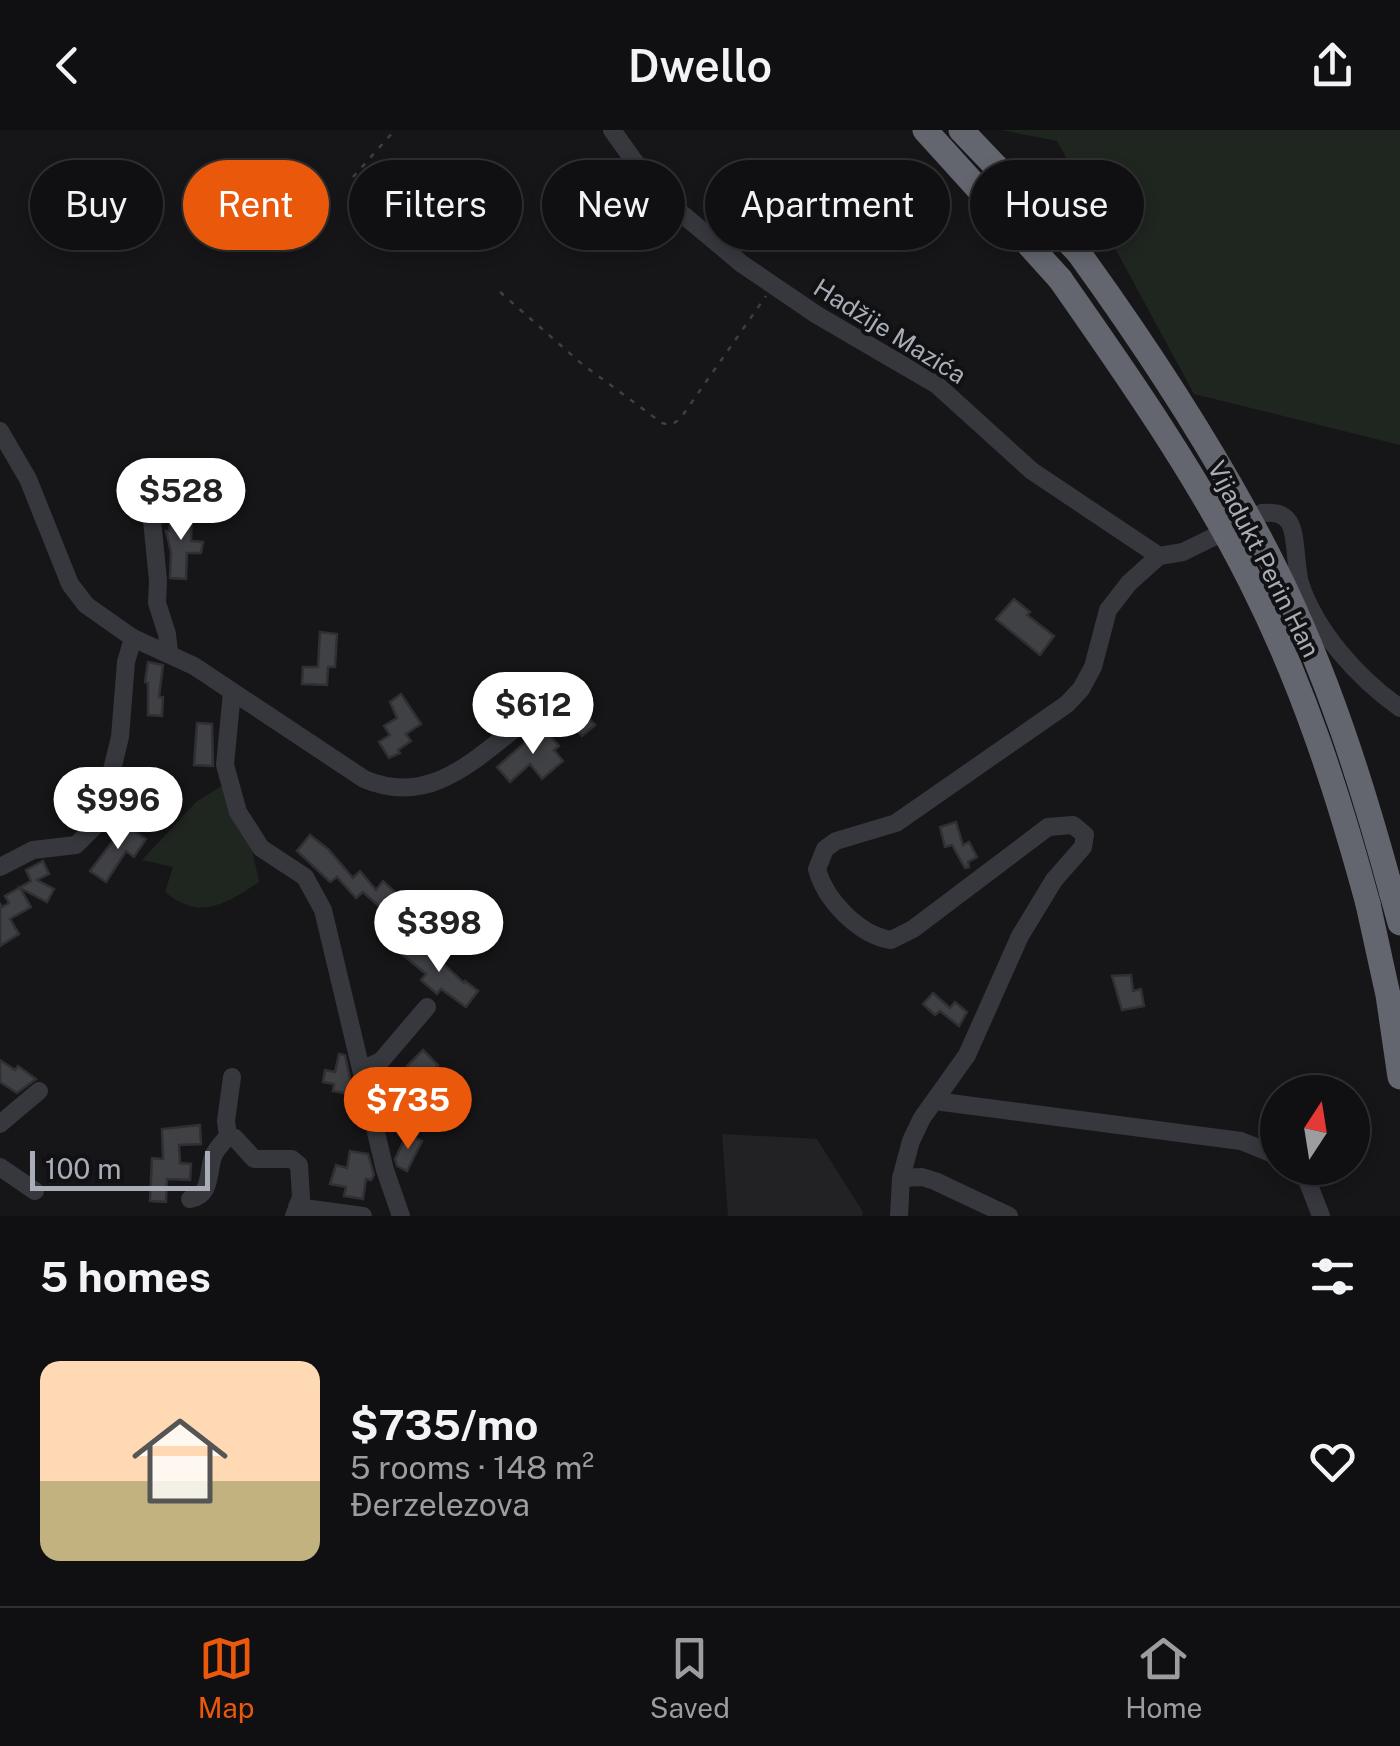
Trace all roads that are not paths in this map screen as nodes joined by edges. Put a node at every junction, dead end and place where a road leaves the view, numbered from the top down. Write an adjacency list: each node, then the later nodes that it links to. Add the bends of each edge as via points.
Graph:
1 (612, 130): 6 (street, Hadžije Mazića, via 667,202 773,286 937,385 1032,472)
2 (925, 130): 13 (highway, Vijadukt Perin Han, bridge, via 1060,278 1156,420 1250,580)
3 (961, 130): 13 (highway, Vijadukt Perin Han, bridge, via 1078,252 1145,344 1276,570 1361,781)
4 (0, 431): 7 (street, via 28,479 70,584 86,605)
5 (151, 510): 8 (street, via 156,603)
6 (1158, 556): 10 (street, via 1183,552 1262,513 1286,518 1315,616 1367,682); 20 (street, via 1108,610 1093,668 1067,704 896,823 836,841 818,860 819,878 849,917 872,936 891,940 1048,826 1073,825 1085,835 1020,936 967,1055)
7 (132, 638): 8 (street); 12 (street, via 120,737 94,828 68,849 33,850)
8 (169, 652): 9 (street)
9 (232, 692): 11 (street, via 364,778 395,789 445,778); 16 (street, via 225,765 231,793 254,841 313,888)
10 (1400, 708)
11 (517, 727)
12 (0, 867)
13 (1380, 899): 14 (highway); 18 (highway)
14 (1400, 924)
15 (427, 1008): 16 (street, via 381,1061)
16 (362, 1070): 32 (street)
17 (232, 1077): 22 (street)
18 (1400, 1077)
19 (38, 1091): 21 (street)
20 (935, 1101): 23 (street); 25 (street, via 911,1141)
21 (2, 1115)
22 (228, 1136): 28 (street, via 214,1154 206,1190); 29 (street, via 254,1159 299,1165)
23 (1260, 1149)
24 (0, 1167): 27 (street)
25 (901, 1178): 30 (street, via 935,1180); 33 (street)
26 (1309, 1185): 34 (street)
27 (35, 1191)
28 (190, 1199)
29 (296, 1212): 31 (street)
30 (1003, 1215)
31 (363, 1216)
32 (402, 1216)
33 (899, 1216)
34 (1321, 1216)

